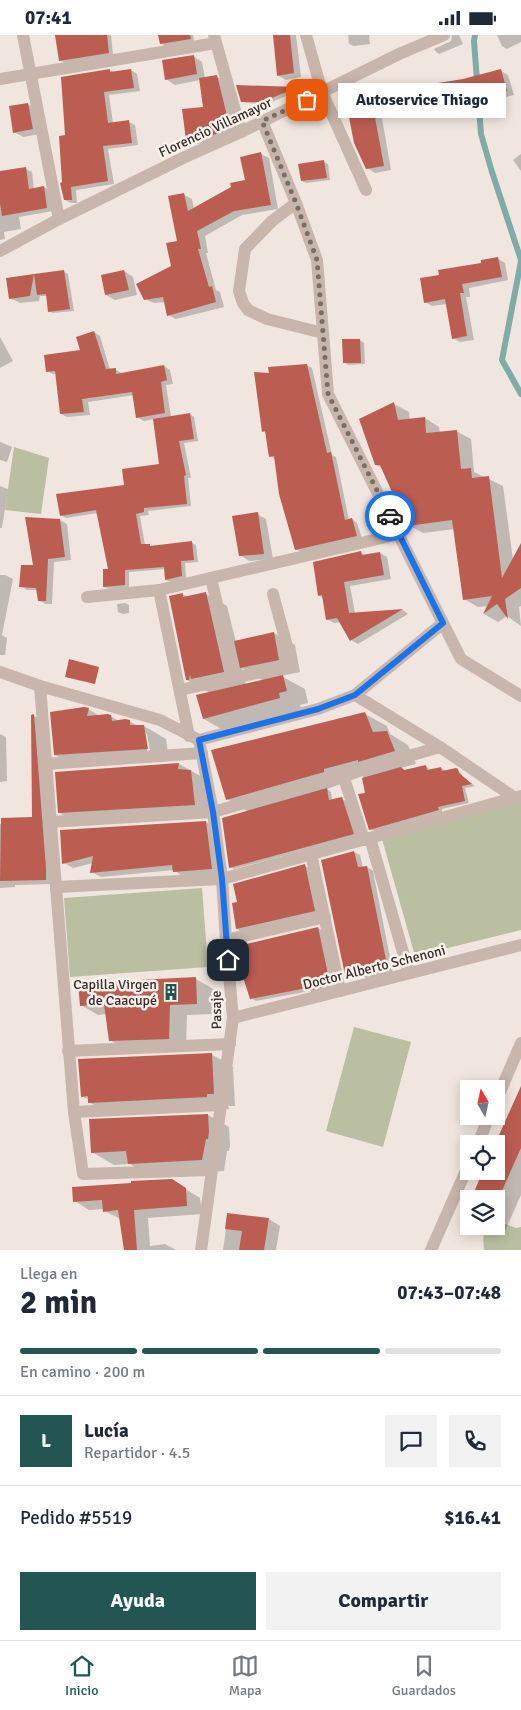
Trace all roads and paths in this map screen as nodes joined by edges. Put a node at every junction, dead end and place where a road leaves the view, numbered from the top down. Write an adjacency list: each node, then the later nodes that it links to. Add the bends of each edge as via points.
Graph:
1 (23, 35): 5 (street)
2 (306, 35): 7 (street)
3 (444, 35): 7 (street, Florencio Villamayor)
4 (215, 39): 5 (street); 9 (street)
5 (31, 74): 6 (street); 12 (street)
6 (0, 79)
7 (322, 93): 8 (street, Florencio Villamayor); 10 (street)
8 (262, 121): 9 (street, Florencio Villamayor); 11 (street)
9 (241, 132): 12 (street, Florencio Villamayor)
10 (366, 190)
11 (296, 203): 14 (street, via 317,260); 14 (street, via 272,221 245,249 239,291 248,310 267,319)
12 (59, 219): 13 (street, Florencio Villamayor)
13 (0, 251)
14 (323, 333): 15 (street, via 328,394)
15 (399, 534): 16 (street); 20 (street)
16 (210, 578): 17 (street); 22 (street)
17 (160, 590): 19 (street); 24 (street, Pasaje)
18 (273, 594): 22 (street, via 292,665)
19 (87, 597)
20 (443, 623): 25 (street); 26 (street, via 461,659)
21 (0, 672): 23 (street)
22 (234, 679): 24 (street)
23 (40, 686): 27 (street, via 160,719); 29 (street)
24 (180, 690): 27 (street, Pasaje)
25 (355, 695): 27 (street, via 318,709); 28 (street)
26 (521, 696)
27 (197, 743): 29 (street); 32 (street, Pasaje)
28 (440, 747): 30 (street); 31 (street)
29 (46, 764): 33 (street)
30 (343, 775): 32 (street); 34 (street)
31 (518, 797): 34 (street)
32 (213, 812): 33 (street); 36 (street, Pasaje)
33 (50, 822): 37 (street)
34 (367, 839): 35 (street); 41 (street)
35 (311, 854): 36 (street); 38 (street)
36 (222, 879): 37 (street); 39 (street, Pasaje)
37 (56, 887): 46 (street)
38 (325, 917): 39 (street); 42 (street)
39 (226, 940): 43 (street, Pasaje)
40 (521, 945): 41 (street, Doctor Alberto Schenoni)
41 (409, 973): 42 (street, Doctor Alberto Schenoni)
42 (340, 991): 43 (street, Doctor Alberto Schenoni)
43 (234, 1018): 44 (street, Pasaje)
44 (230, 1043): 46 (street); 48 (street, Pasaje)
45 (521, 1043): 47 (street)
46 (68, 1051): 49 (street)
47 (505, 1080)
48 (220, 1105): 49 (street); 50 (street, Pasaje)
49 (74, 1113): 50 (street, via 83,1174)
50 (211, 1170): 52 (street, Pasaje)
51 (462, 1180): 53 (street)
52 (201, 1250)
53 (432, 1250)

